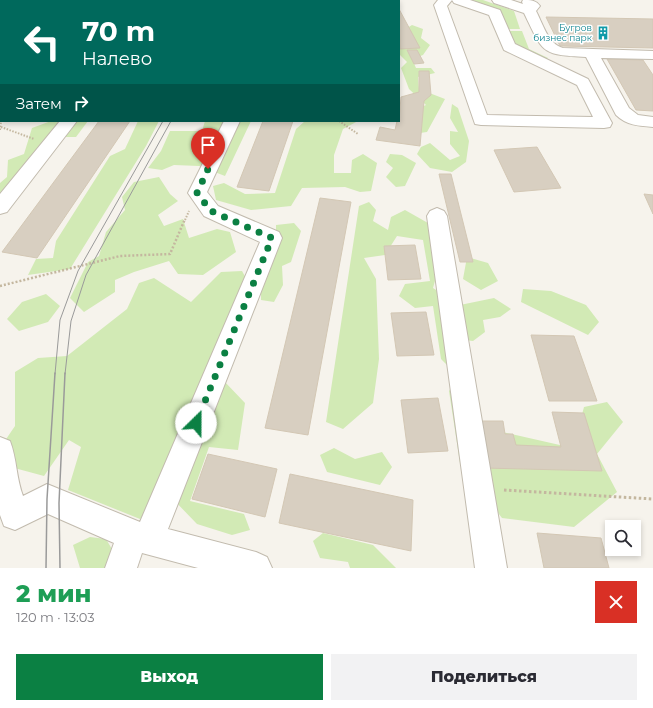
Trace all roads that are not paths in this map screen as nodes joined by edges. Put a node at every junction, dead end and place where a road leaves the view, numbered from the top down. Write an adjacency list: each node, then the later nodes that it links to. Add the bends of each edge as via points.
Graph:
1 (446, 0): 2 (street, via 440,4 481,120 604,123 583,82 509,47 495,13)
2 (458, 0)
3 (498, 0): 4 (street)
4 (528, 4): 5 (street, via 546,44 552,49)
5 (591, 53): 6 (street); 9 (street, via 622,111 636,121)
6 (653, 56)
7 (68, 122): 10 (street)
8 (232, 122): 13 (street, via 197,193 211,211 272,238)
9 (653, 122)
10 (0, 207)
11 (438, 216): 16 (street)
12 (0, 450): 13 (street, via 3,482 15,515 47,499)
13 (140, 538): 14 (street); 15 (street)
14 (121, 568)
15 (256, 568)
16 (492, 568)

